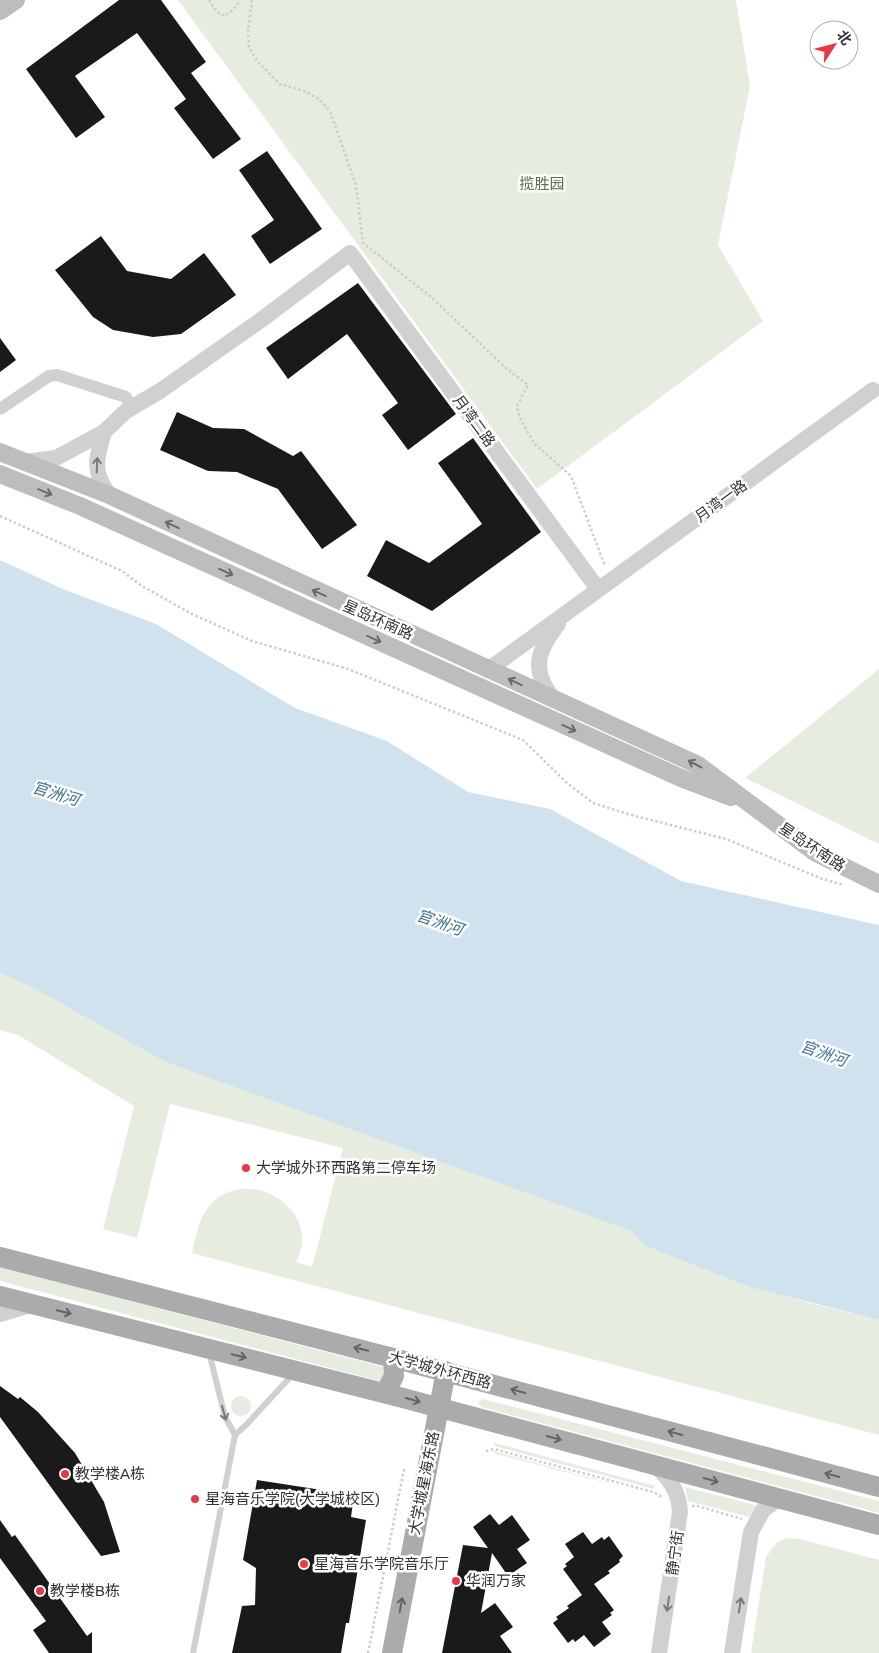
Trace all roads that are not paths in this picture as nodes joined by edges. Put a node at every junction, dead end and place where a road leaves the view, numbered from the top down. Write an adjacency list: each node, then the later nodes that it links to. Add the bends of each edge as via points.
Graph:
1 (16, 0): 2 (main road)
2 (0, 11)
3 (873, 390): 11 (street, 月湾一路)
4 (0, 408): 5 (street, via 50,376 57,375 126,397 129,404)
5 (126, 412): 6 (street); 11 (street, 月湾二路, via 253,326 350,253)
6 (104, 432): 8 (street, via 56,458); 10 (street, one-way to 6, via 97,475 96,462)
7 (0, 452): 8 (main road, 星岛环南路)
8 (25, 462): 10 (main road, 星岛环南路)
9 (0, 474): 15 (main road, 星岛环南路, one-way to 15, via 80,506 681,778)
10 (109, 495): 13 (main road, 星岛环南路, one-way to 10)
11 (605, 585): 12 (street, 月湾一路)
12 (569, 611): 13 (street, 月湾一路); 14 (street, 月湾一路, via 544,644 538,658 541,679)
13 (488, 670): 14 (main road, 星岛环南路, one-way to 13)
14 (554, 700): 15 (main road, 星岛环南路, one-way to 14, via 698,765)
15 (748, 803): 16 (main road, 星岛环南路, via 816,853)
16 (879, 884)
17 (0, 1257): 22 (main road, 大学城外环西路, one-way to 17)
18 (0, 1296): 19 (main road)
19 (33, 1304): 20 (street); 21 (main road, one-way to 21)
20 (0, 1314)
21 (208, 1348): 23 (main road, one-way to 23); 27 (lane, one-way to 27, via 225,1417)
22 (393, 1358): 24 (main road, 大学城外环西路); 25 (main road, via 394,1376)
23 (296, 1371): 25 (main road); 27 (lane)
24 (446, 1371): 26 (main road, 大学城星海东路); 29 (main road, 大学城外环西路, one-way to 24)
25 (385, 1393): 26 (main road, one-way to 26)
26 (439, 1407): 28 (main road, one-way to 28); 33 (main road, 大学城星海东路, one-way to 26)
27 (235, 1435): 32 (lane)
28 (650, 1463): 30 (main road, one-way to 30); 34 (street, 静宁街, one-way to 34, via 673,1485 680,1505)
29 (879, 1487)
30 (779, 1498): 31 (main road); 35 (street, one-way to 30, via 751,1532 763,1510)
31 (879, 1525)
32 (193, 1653)
33 (392, 1653)
34 (659, 1653)
35 (732, 1653)

